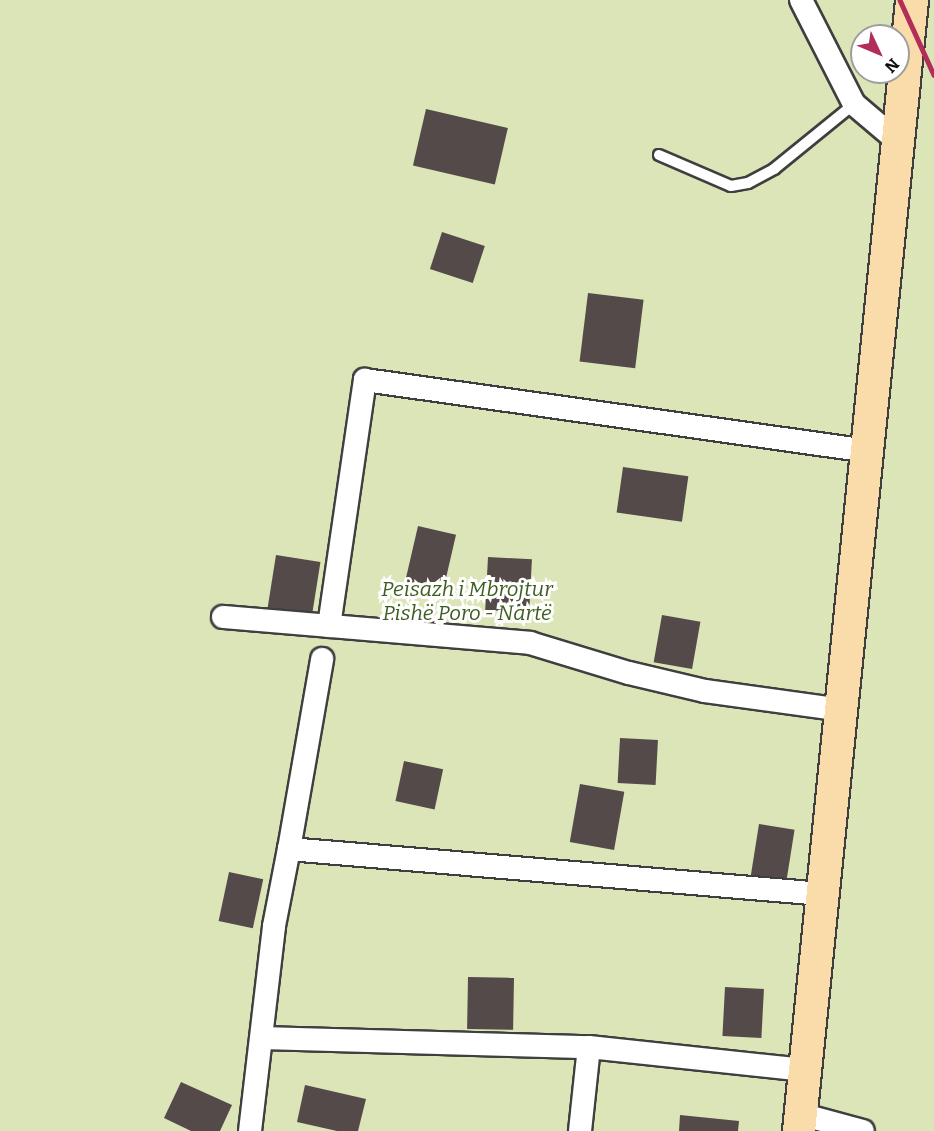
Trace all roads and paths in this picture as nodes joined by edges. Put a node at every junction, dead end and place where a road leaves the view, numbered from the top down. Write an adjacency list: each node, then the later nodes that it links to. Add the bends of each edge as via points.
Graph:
1 (801, 0): 3 (street)
2 (912, 0): 4 (street)
3 (855, 104): 4 (street); 5 (lane, via 774,169 748,183 731,186)
4 (900, 143): 6 (street)
5 (659, 155)
6 (868, 451): 8 (street, via 365,380); 10 (street)
7 (223, 617): 8 (street)
8 (329, 626): 10 (street, via 530,644 705,691)
9 (322, 659): 11 (street)
10 (842, 710): 12 (street)
11 (289, 849): 12 (street); 13 (street, via 274,926)
12 (824, 894): 15 (street)
13 (262, 1038): 14 (street); 17 (street)
14 (589, 1047): 15 (street); 18 (street)
15 (805, 1070): 16 (street)
16 (800, 1122): 19 (street)
17 (250, 1131)
18 (580, 1131)
19 (863, 1131)

